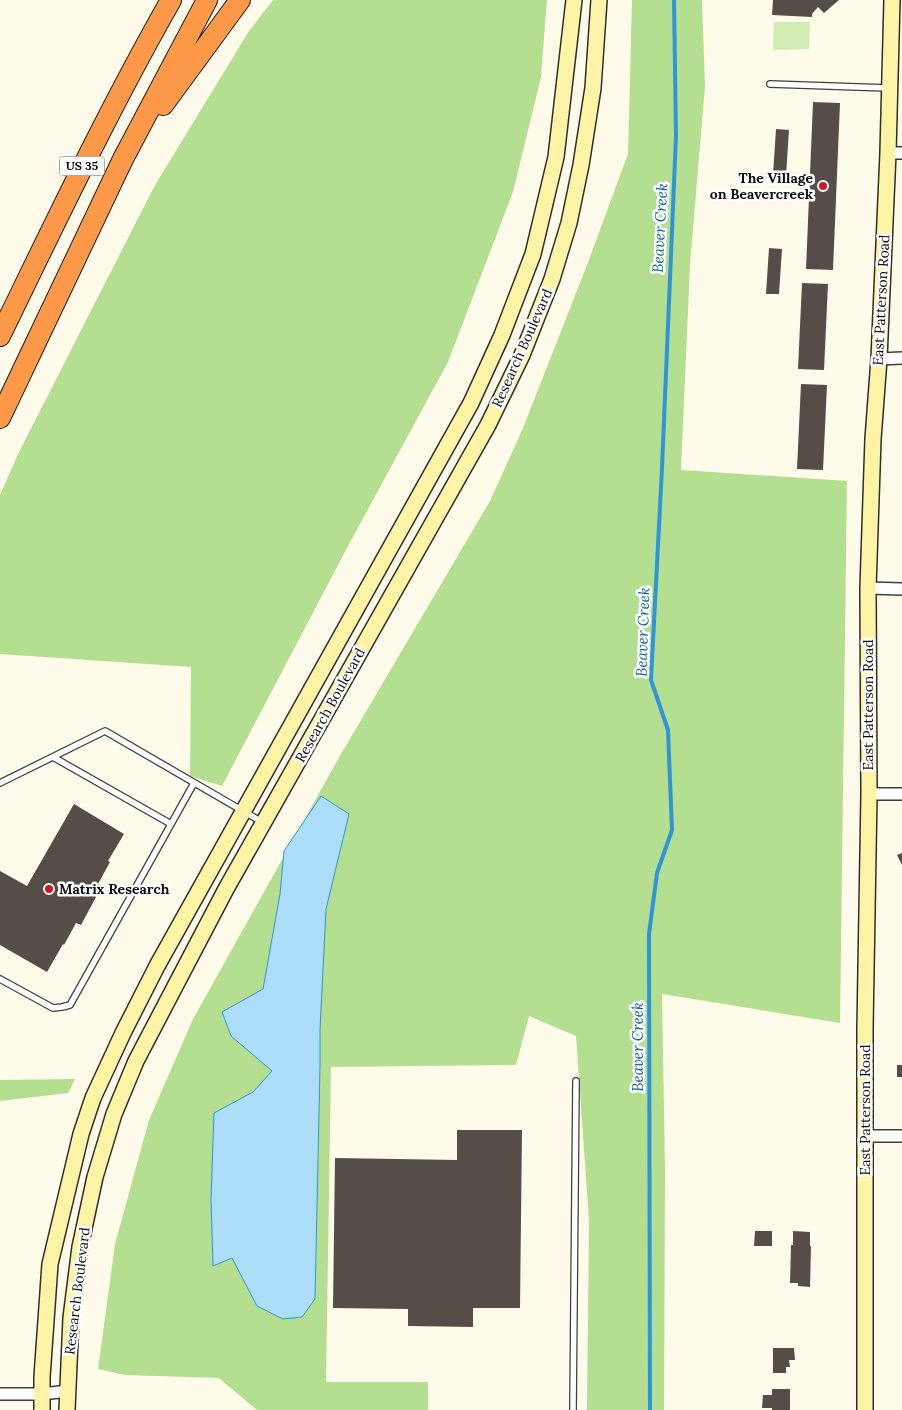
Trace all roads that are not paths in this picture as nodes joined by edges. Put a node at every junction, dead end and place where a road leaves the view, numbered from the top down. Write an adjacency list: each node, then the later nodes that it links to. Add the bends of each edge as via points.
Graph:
1 (171, 0): 11 (highway, US 35, via 75,180)
2 (207, 0): 10 (highway, US 35)
3 (240, 0): 10 (highway)
4 (574, 0): 22 (main road, Research Boulevard, via 556,157 533,254 502,335 471,403)
5 (600, 0): 23 (main road, Research Boulevard, via 593,88 569,223 552,279 522,355 488,425)
6 (892, 0): 8 (main road, East Patterson Road)
7 (770, 84): 8 (lane)
8 (890, 88): 9 (main road, East Patterson Road)
9 (895, 153): 13 (main road, East Patterson Road)
10 (123, 159): 14 (highway, US 35)
11 (0, 336)
12 (902, 358): 13 (street)
13 (879, 359): 15 (main road, East Patterson Road)
14 (0, 418)
15 (868, 588): 16 (street); 20 (main road, East Patterson Road)
16 (902, 589)
17 (53, 757): 18 (lane, via 105,732); 19 (lane); 24 (lane)
18 (194, 783): 22 (lane); 24 (lane)
19 (0, 784)
20 (869, 794): 21 (street); 27 (main road, East Patterson Road)
21 (902, 794)
22 (243, 812): 23 (lane); 31 (main road, Research Boulevard, via 157,966 93,1098 81,1134 50,1264)
23 (264, 823): 29 (main road, Research Boulevard, via 136,1061 114,1114 95,1177 80,1247 71,1318)
24 (171, 824): 25 (lane, via 70,1005 53,1008)
25 (0, 979)
26 (576, 1081): 34 (lane)
27 (866, 1136): 28 (street); 35 (main road, East Patterson Road)
28 (902, 1136)
29 (68, 1391): 31 (street); 33 (main road, Research Boulevard)
30 (0, 1394): 31 (street)
31 (42, 1394): 32 (main road, Research Boulevard)
32 (42, 1410)
33 (68, 1410)
34 (573, 1410)
35 (865, 1410)

